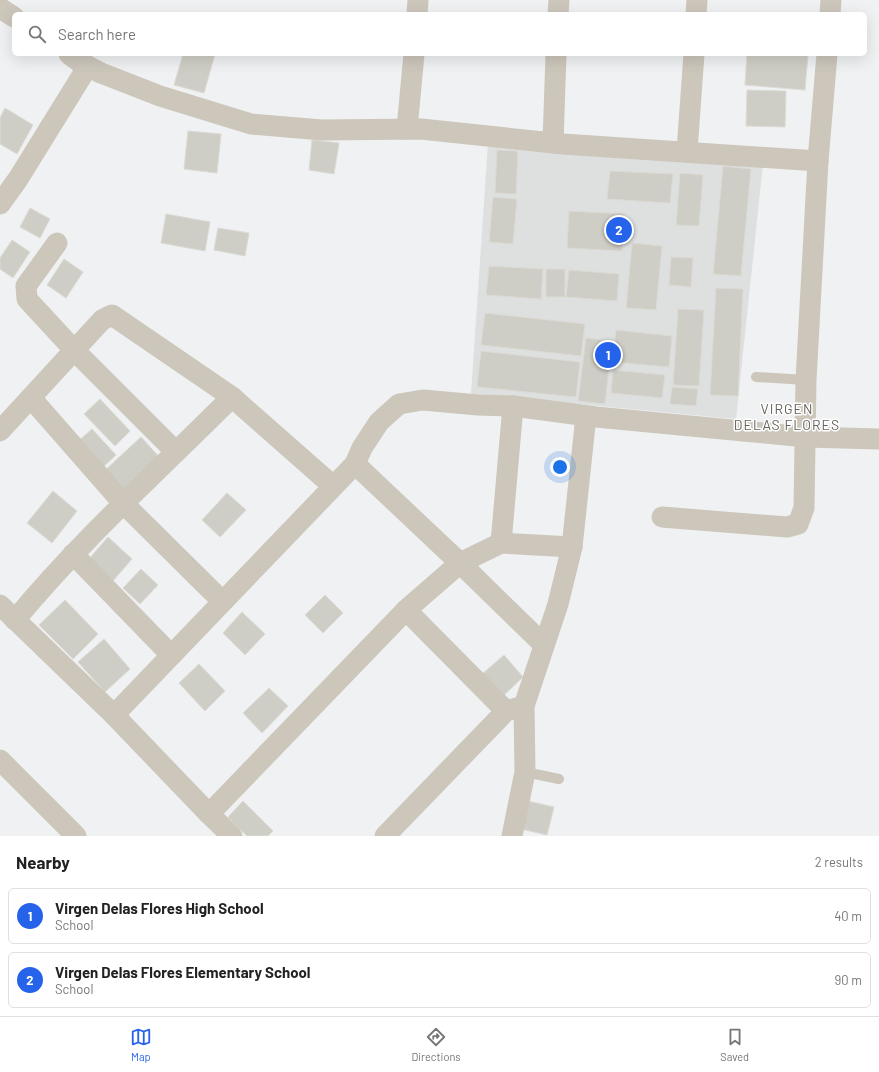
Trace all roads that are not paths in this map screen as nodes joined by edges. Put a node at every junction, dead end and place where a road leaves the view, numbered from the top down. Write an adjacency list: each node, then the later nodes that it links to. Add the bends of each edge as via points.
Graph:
1 (418, 0): 6 (street)
2 (559, 0): 7 (street)
3 (697, 0): 8 (street)
4 (831, 0): 9 (street)
5 (0, 8): 10 (street)
6 (417, 12)
7 (558, 12)
8 (696, 12)
9 (830, 12)
10 (12, 16)
11 (72, 56): 16 (street)
12 (414, 56): 17 (street)
13 (556, 56): 18 (street)
14 (694, 56): 19 (street)
15 (827, 56): 20 (street)
16 (88, 66): 17 (street, via 160,96 251,124 322,130); 21 (street)
17 (407, 129): 18 (street)
18 (553, 143): 19 (street)
19 (688, 151): 20 (street)
20 (818, 161): 25 (street)
21 (0, 204)
22 (57, 243): 23 (street, via 26,286 27,299)
23 (74, 351): 26 (street, via 102,320 112,315); 27 (street); 33 (street)
24 (756, 377): 25 (lane)
25 (806, 380): 31 (street)
26 (232, 397): 33 (street); 35 (street)
27 (31, 398): 30 (street); 36 (street)
28 (513, 406): 29 (street); 34 (street, via 423,400 399,404 379,422); 38 (street)
29 (586, 416): 31 (street); 39 (street)
30 (0, 431)
31 (806, 437): 32 (street); 37 (street, via 804,508 798,524 787,527)
32 (879, 439)
33 (176, 452): 36 (street)
34 (354, 464): 35 (street); 41 (street)
35 (333, 486): 42 (street)
36 (123, 503): 40 (street); 42 (street)
37 (662, 517)
38 (501, 543): 39 (street); 41 (street)
39 (572, 547): 46 (street, via 558,604)
40 (73, 554): 45 (street); 47 (street)
41 (460, 563): 44 (street); 46 (street)
42 (222, 601): 47 (street)
43 (0, 605): 45 (street)
44 (406, 610): 48 (street); 53 (street)
45 (15, 620): 49 (street)
46 (544, 645): 48 (street)
47 (171, 655): 49 (street)
48 (515, 709): 51 (street); 56 (street)
49 (114, 715): 53 (street)
50 (0, 760): 54 (street)
51 (526, 772): 52 (lane); 57 (street)
52 (559, 779)
53 (209, 814): 55 (street)
54 (76, 836)
55 (232, 836)
56 (385, 836)
57 (512, 836)

